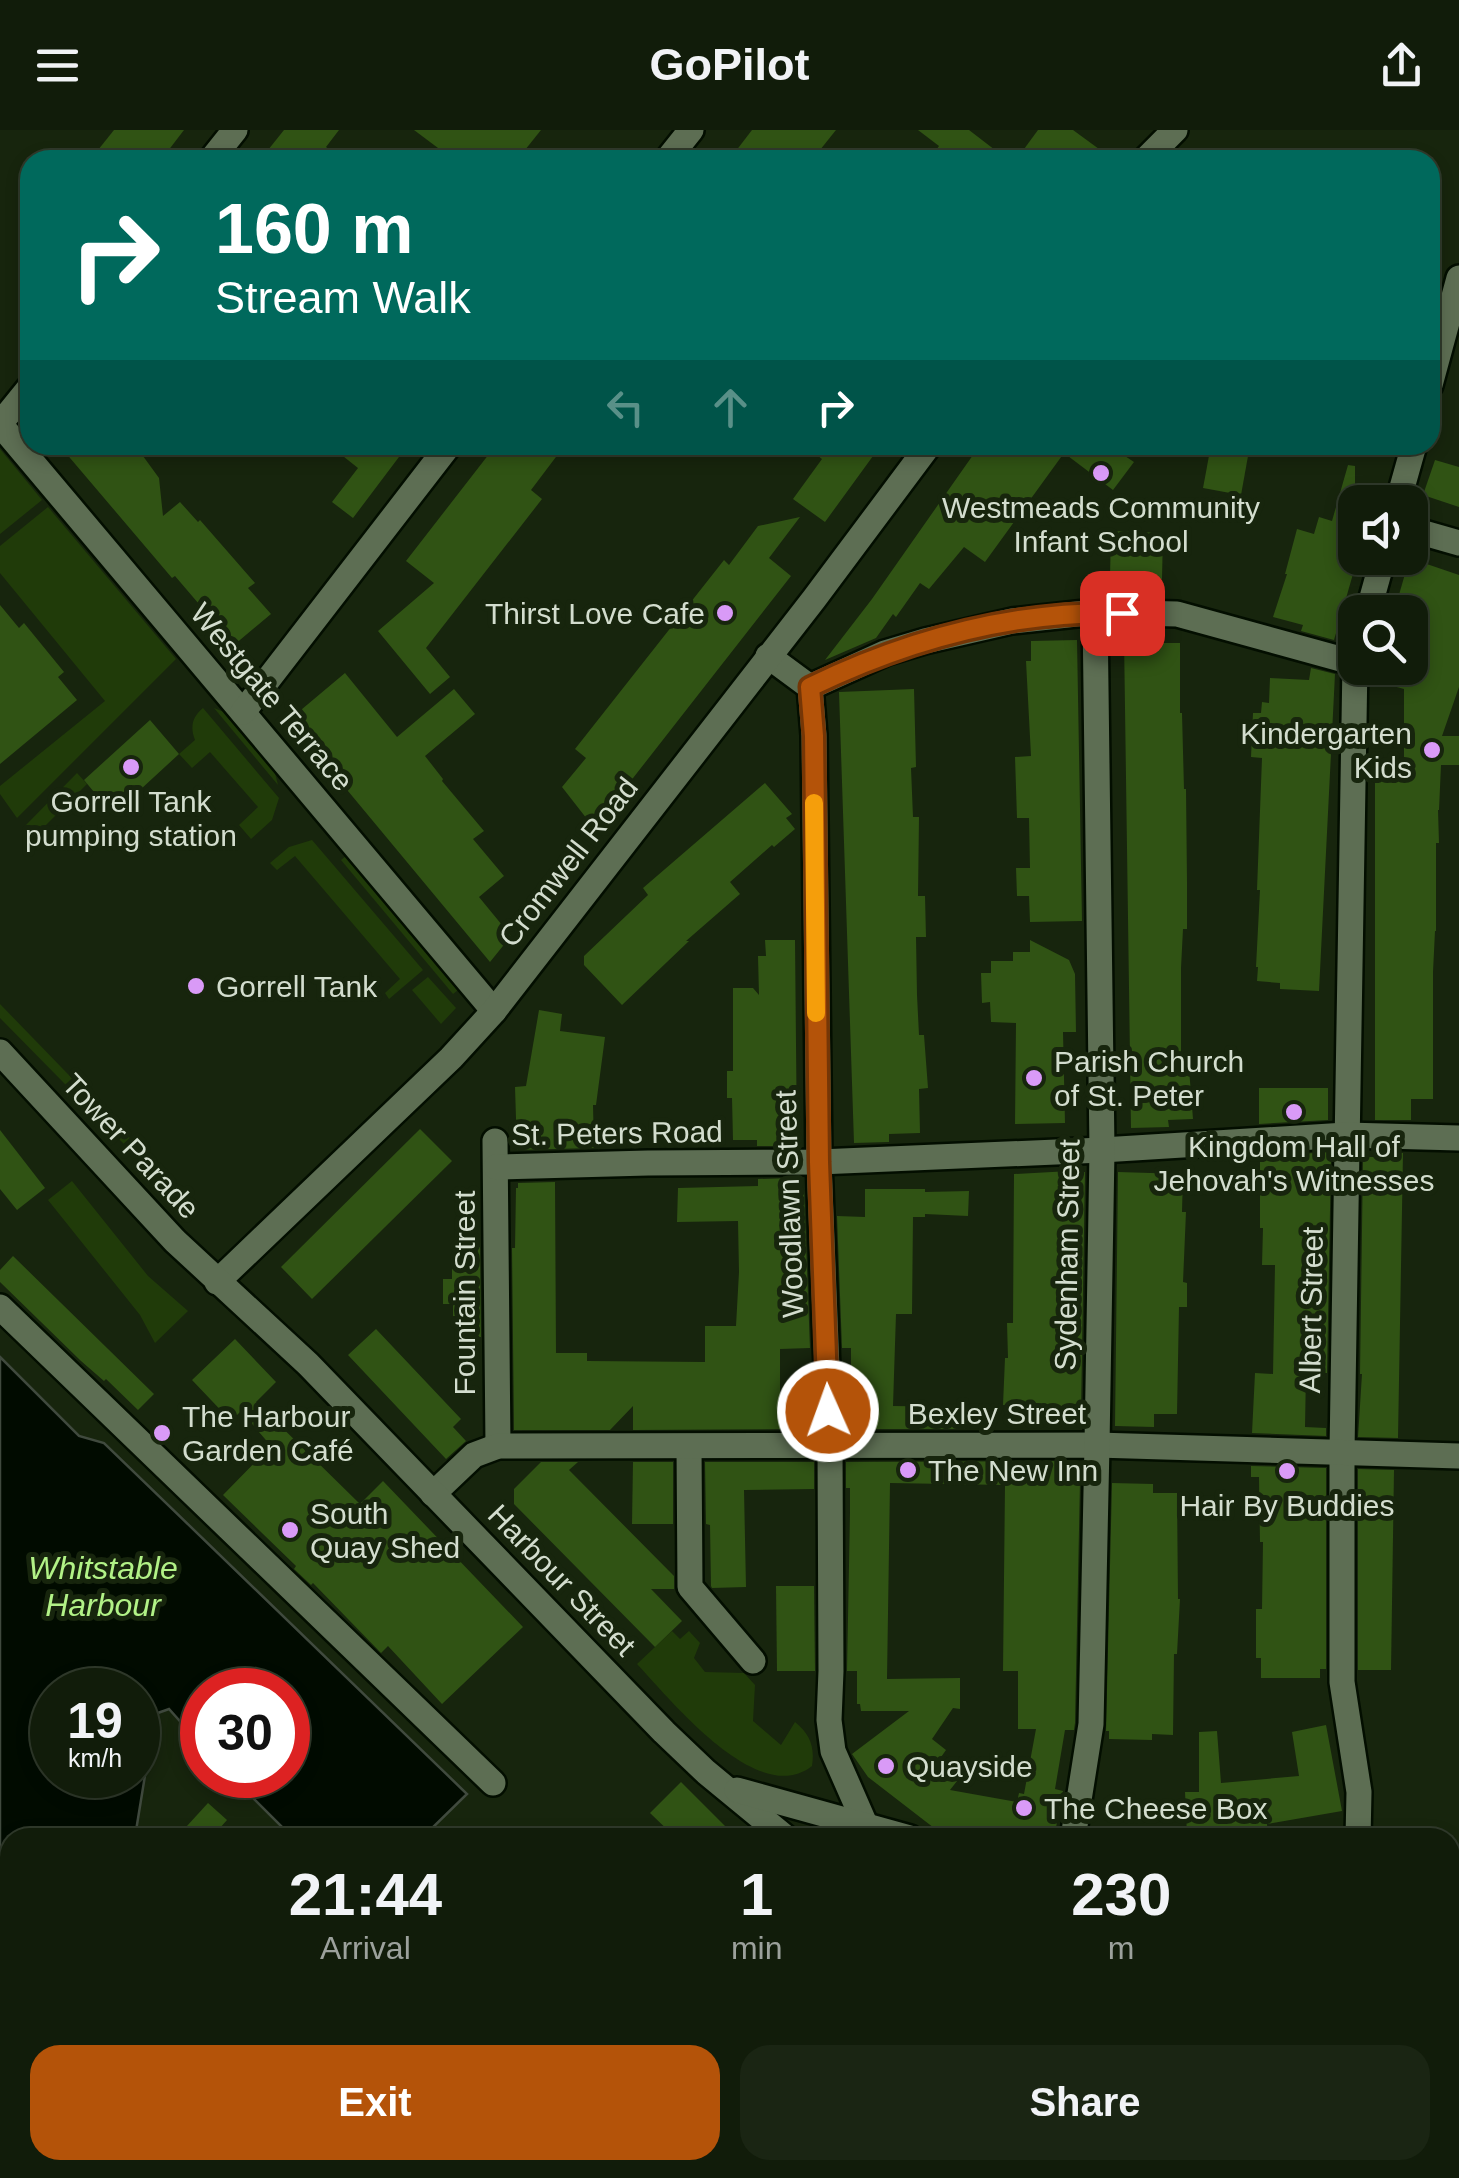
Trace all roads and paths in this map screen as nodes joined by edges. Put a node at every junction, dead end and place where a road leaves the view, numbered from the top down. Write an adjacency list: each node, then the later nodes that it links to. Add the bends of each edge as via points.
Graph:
1 (235, 130): 4 (street)
2 (691, 130): 5 (street)
3 (1174, 130): 6 (street)
4 (219, 150)
5 (676, 150)
6 (1154, 150)
7 (1459, 278): 8 (street)
8 (1440, 349)
9 (20, 399): 10 (street)
10 (0, 424): 11 (street, Westgate Terrace)
11 (20, 448)
12 (26, 455): 24 (street, Westgate Terrace)
13 (441, 455): 24 (street)
14 (921, 455): 20 (street, Cromwell Road)
15 (1411, 455): 16 (street)
16 (1403, 485)
17 (1428, 535): 18 (street)
18 (1459, 544)
19 (1095, 612): 21 (street, via 1177,614); 23 (street, via 925,640); 30 (street, Sydenham Street)
20 (768, 656): 23 (street); 25 (street, Cromwell Road)
21 (1338, 657)
22 (1355, 685): 27 (street, Albert Street)
23 (810, 687): 31 (street, Woodlawn Street)
24 (243, 712): 25 (street, Westgate Terrace)
25 (494, 1012): 33 (street, Cromwell Road)
26 (0, 1052): 33 (street, Tower Parade)
27 (1346, 1135): 28 (street, St. Peters Road); 30 (street, St. Peters Road); 39 (street, Albert Street)
28 (1459, 1138)
29 (495, 1140): 32 (street, Fountain Street)
30 (1102, 1150): 31 (street, St. Peters Road); 35 (street, Sydenham Street)
31 (819, 1162): 32 (street, St. Peters Road); 37 (street, Woodlawn Street)
32 (496, 1168): 36 (street, Fountain Street)
33 (217, 1282): 41 (street, Harbour Street, via 308,1364)
34 (0, 1307): 43 (street)
35 (1097, 1445): 37 (street, Bexley Street); 39 (street, Bexley Street); 50 (street, Sydenham Street, via 1091,1724)
36 (498, 1446): 38 (street, Bexley Street); 41 (street, via 474,1456)
37 (830, 1446): 38 (street, Bexley Street); 46 (street, Woodlawn Street, via 829,1720 834,1751)
38 (689, 1447): 42 (street, via 690,1587)
39 (1342, 1451): 40 (street, Bexley Street); 51 (street, Albert Street, via 1342,1682)
40 (1459, 1456)
41 (433, 1494): 44 (street, Harbour Street)
42 (753, 1662)
43 (493, 1783)
44 (722, 1785): 45 (street, Harbour Street); 47 (street)
45 (838, 1816): 46 (street, Harbour Street); 48 (street)
46 (865, 1824): 49 (street, Harbour Street)
47 (774, 1828)
48 (825, 1828)
49 (878, 1828)
50 (1076, 1828)
51 (1358, 1828)

